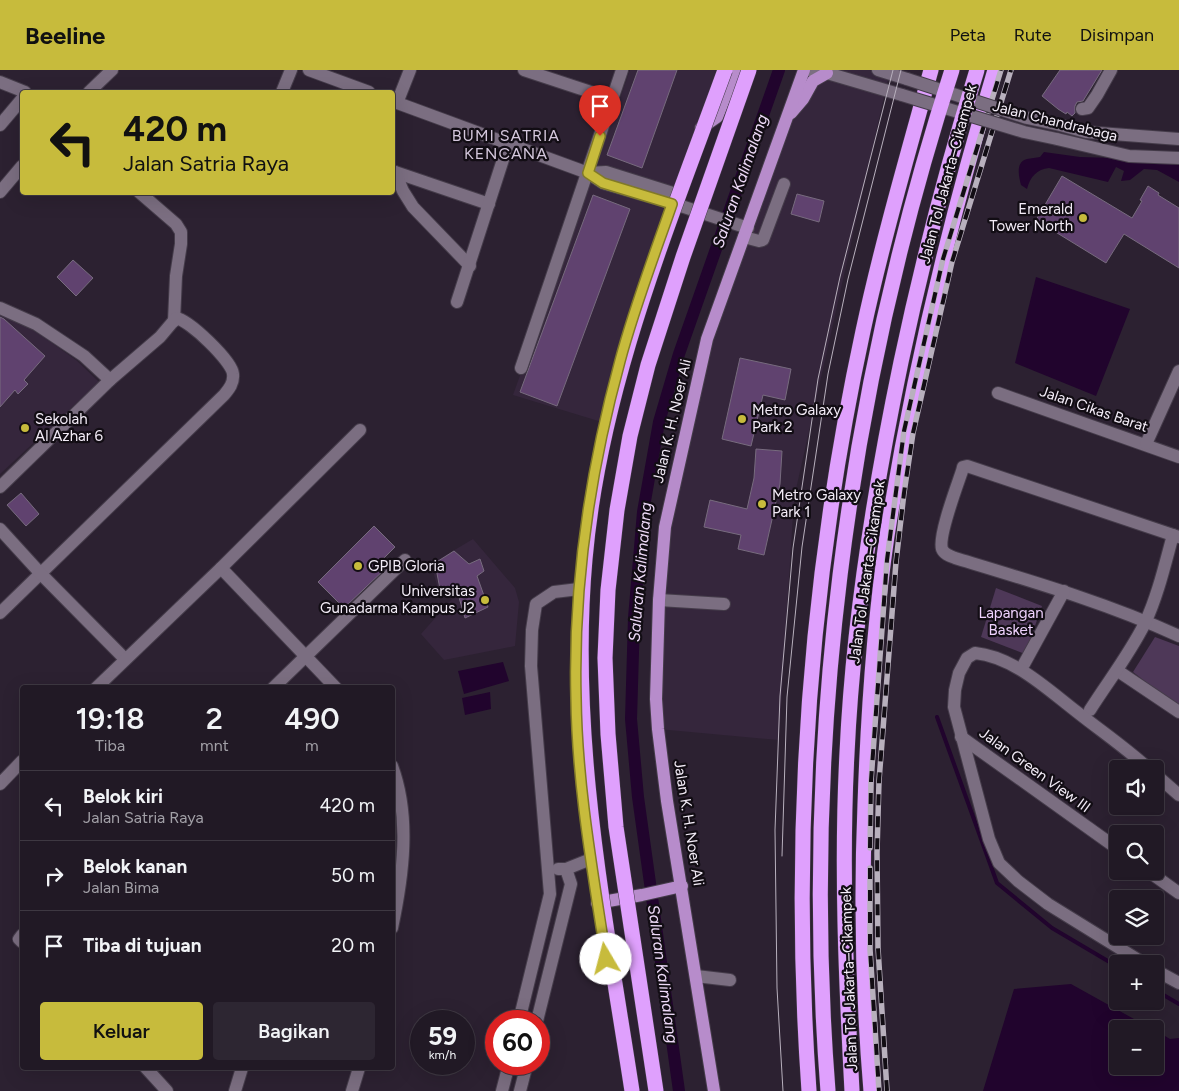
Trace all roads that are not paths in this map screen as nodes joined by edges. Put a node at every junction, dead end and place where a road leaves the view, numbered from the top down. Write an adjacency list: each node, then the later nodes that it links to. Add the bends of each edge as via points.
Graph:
1 (112, 70): 23 (street)
2 (292, 70): 24 (street)
3 (309, 70): 25 (street)
4 (410, 70): 28 (street)
5 (524, 70): 20 (street)
6 (622, 70): 26 (street)
7 (719, 70): 32 (main road)
8 (725, 70): 113 (highway, bridge, via 623,362 594,492 585,558 580,644 583,736 592,829)
9 (736, 70): 32 (main road, via 717,117)
10 (749, 70): 114 (highway, bridge, via 648,365 630,436 608,590 605,658 616,827)
11 (804, 70): 30 (main road, Jalan K. H. Noer Ali)
12 (810, 70): 19 (street, Jalan Chandrabaga)
13 (878, 70): 33 (street, Jalan Chandrabaga, bridge, via 1027,118 1086,132)
14 (931, 70): 116 (highway, via 885,235 863,331 825,544 814,649 803,830 802,955)
15 (952, 70): 117 (highway, bridge, via 898,260 860,448 842,560 832,654 822,823 821,954)
16 (977, 70): 118 (highway, bridge, via 918,282 889,418 862,588 847,752 844,850 844,933)
17 (995, 70): 119 (highway, Jalan Tol Jakarta–Cikampek, via 947,238 926,330 888,536 871,670 864,839 864,950)
18 (1111, 70): 29 (street, via 1088,108)
19 (827, 73): 30 (main road, via 813,81 803,99); 35 (street, Jalan Chandrabaga, bridge, via 1024,132 1129,156)
20 (550, 74): 26 (street)
21 (0, 82): 22 (street)
22 (20, 90)
23 (91, 90)
24 (283, 90)
25 (364, 90)
26 (612, 99): 38 (street)
27 (20, 101): 31 (street)
28 (395, 102): 34 (street)
29 (1082, 109)
30 (786, 118): 45 (main road, Jalan K. H. Noer Ali)
31 (0, 124)
32 (697, 131): 43 (main road)
33 (1179, 139)
34 (508, 144): 38 (street); 44 (street)
35 (1179, 158)
36 (20, 168): 41 (street)
37 (395, 172): 44 (street)
38 (588, 173): 43 (street, via 603,183); 50 (street)
39 (395, 174): 46 (street, via 413,206)
40 (784, 184): 45 (street, via 764,240 760,241)
41 (0, 192)
42 (142, 195): 49 (street, via 176,224 180,232)
43 (674, 199): 45 (street); 63 (main road, via 620,360 591,490)
44 (488, 204): 46 (street)
45 (743, 230): 65 (main road, Jalan K. H. Noer Ali, via 707,339 666,527)
46 (470, 266): 47 (street)
47 (458, 302)
48 (0, 308): 52 (street, via 36,324 84,356)
49 (174, 321): 52 (street); 62 (street, via 176,318 183,320 222,354 233,372 229,389)
50 (521, 368)
51 (1179, 371): 55 (street)
52 (110, 380): 57 (street)
53 (998, 392): 55 (street, Jalan Cikas Barat)
54 (360, 430): 61 (street)
55 (1146, 444): 56 (street, Jalan Cikas Barat)
56 (1179, 457)
57 (0, 487)
58 (0, 529): 62 (street)
59 (1176, 536): 64 (street, via 972,466 964,467 942,537 946,554); 68 (street)
60 (405, 560): 70 (street)
61 (221, 568): 70 (street); 71 (street)
62 (41, 574): 67 (street); 71 (street)
63 (579, 589): 87 (main road, via 576,699 580,775); 89 (street, via 554,592 536,604 532,630 531,666)
64 (1064, 591): 68 (street); 72 (street)
65 (659, 600): 66 (street); 91 (main road, Jalan K. H. Noer Ali, via 656,699)
66 (724, 604)
67 (0, 613)
68 (1146, 621): 69 (street); 73 (street)
69 (1179, 636)
70 (306, 655): 75 (street); 76 (street)
71 (125, 659): 74 (street)
72 (1024, 664)
73 (1118, 671): 77 (street); 78 (street)
74 (99, 685)
75 (276, 685)
76 (333, 685)
77 (1090, 710)
78 (1179, 712)
79 (961, 737): 80 (street, Jalan Green View III, via 954,707 956,682 966,658 979,654 1002,661 1026,674); 86 (street, Jalan Green View III); 95 (street, via 989,839 999,863 1048,904)
80 (1138, 760)
81 (20, 763): 84 (street)
82 (395, 777): 94 (street, via 403,816 403,845)
83 (1164, 782): 85 (street)
84 (0, 784)
85 (1179, 795)
86 (1109, 843)
87 (591, 860): 88 (street); 93 (main road)
88 (566, 869): 89 (street); 101 (street, via 571,884)
89 (548, 870): 100 (street, via 550,894)
90 (1161, 880): 92 (street)
91 (677, 887): 93 (main road); 97 (main road, Jalan K. H. Noer Ali)
92 (1179, 893)
93 (597, 903): 112 (main road)
94 (395, 910)
95 (1130, 955)
96 (1164, 975): 99 (street)
97 (696, 976): 98 (street); 115 (main road, Jalan K. H. Noer Ali)
98 (730, 980)
99 (1179, 983)
100 (522, 1010)
101 (540, 1010)
102 (148, 1070): 107 (street)
103 (241, 1070): 108 (street)
104 (357, 1070): 109 (street)
105 (506, 1075): 110 (street)
106 (524, 1075): 111 (street)
107 (168, 1091)
108 (235, 1091)
109 (352, 1091)
110 (502, 1091)
111 (520, 1091)
112 (625, 1091)
113 (632, 1091)
114 (656, 1091)
115 (714, 1091)
116 (809, 1091)
117 (828, 1091)
118 (852, 1091)
119 (871, 1091)

